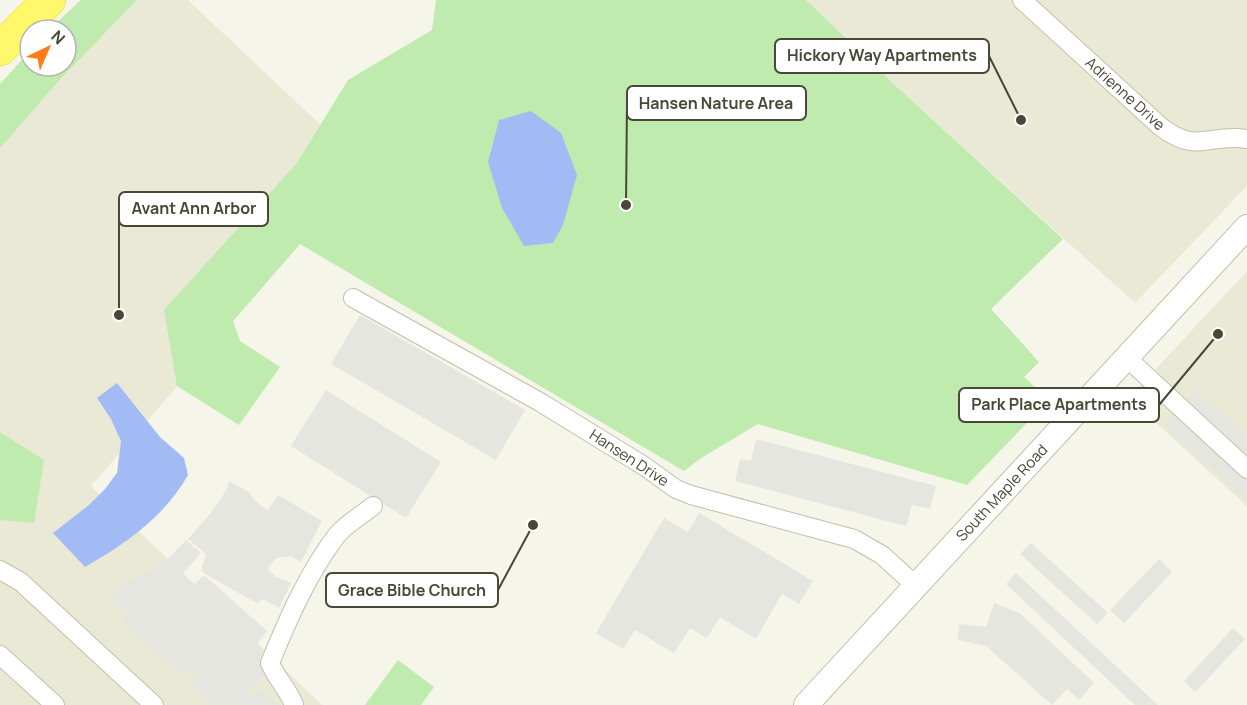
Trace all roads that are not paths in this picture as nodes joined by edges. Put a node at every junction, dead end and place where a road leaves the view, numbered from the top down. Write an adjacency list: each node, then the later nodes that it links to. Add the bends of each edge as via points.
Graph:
1 (49, 0): 3 (highway)
2 (1022, 0): 4 (street, Adrienne Drive, via 1175,138 1198,143)
3 (0, 49)
4 (1247, 139)
5 (1247, 227): 7 (street, South Maple Road)
6 (353, 298): 11 (street, Hansen Drive, via 540,402 676,489 854,539 882,555)
7 (1127, 358): 8 (street); 11 (street, South Maple Road)
8 (1247, 469)
9 (373, 506): 15 (street, via 339,533 320,560 270,663)
10 (0, 570): 14 (street, via 21,582)
11 (916, 586): 16 (street, South Maple Road)
12 (0, 655): 13 (street)
13 (55, 705)
14 (154, 705)
15 (294, 705)
16 (807, 705)

